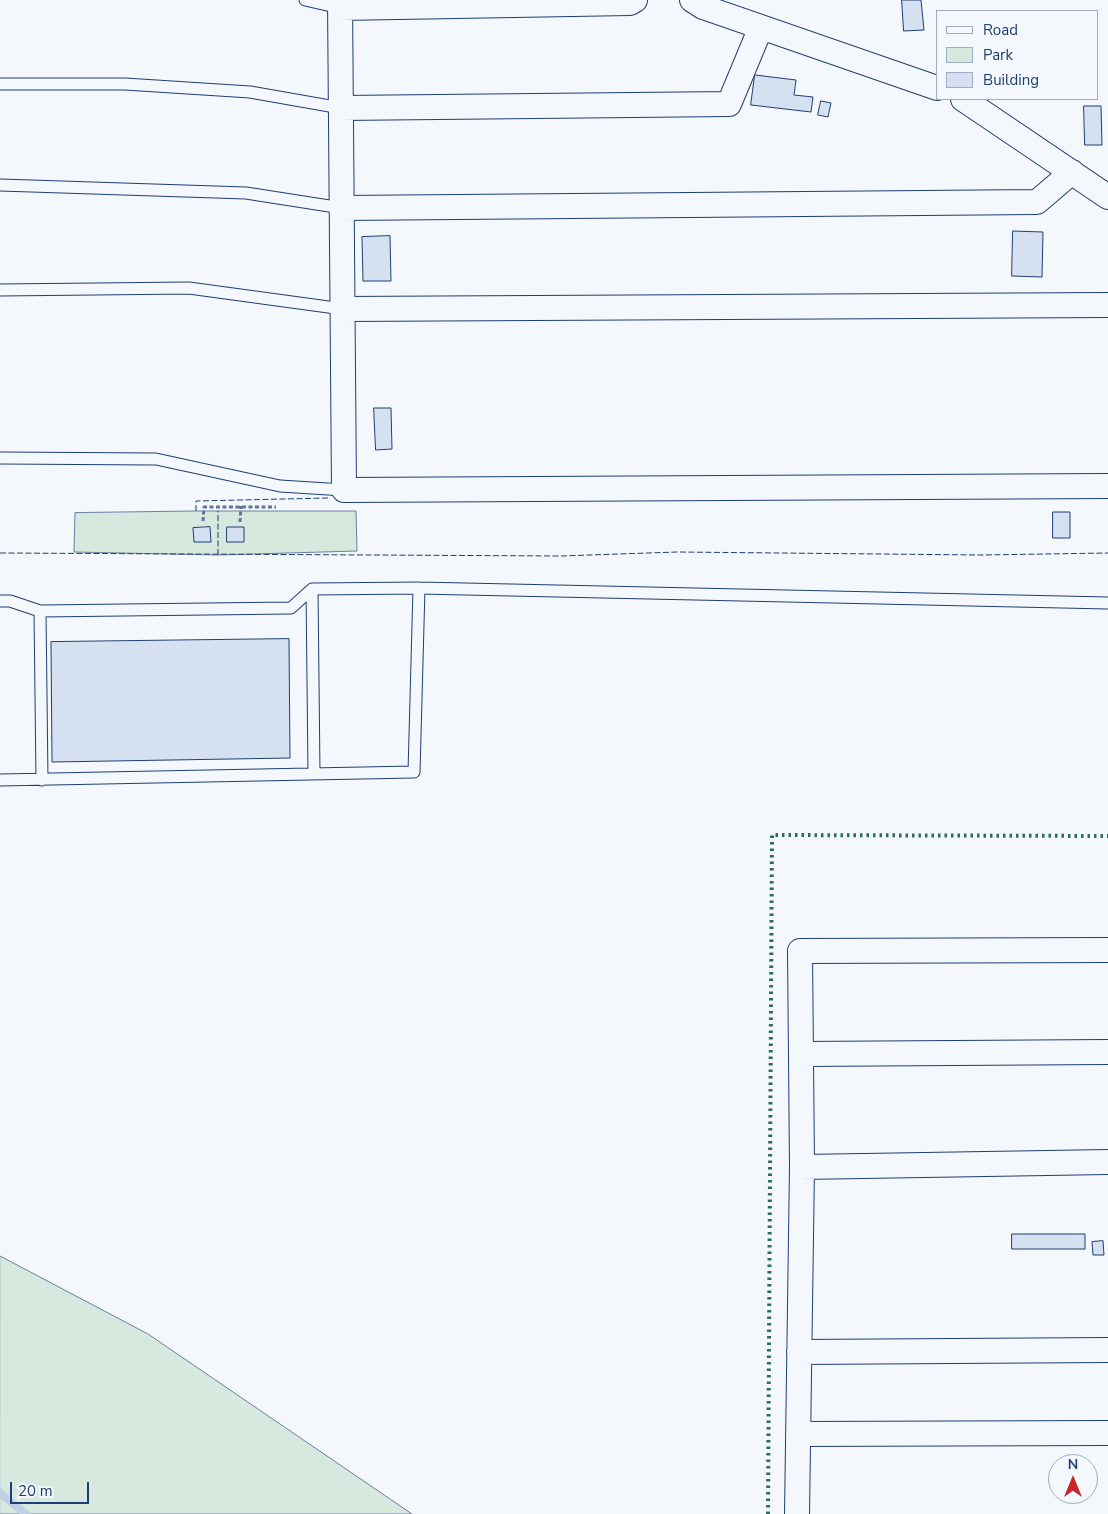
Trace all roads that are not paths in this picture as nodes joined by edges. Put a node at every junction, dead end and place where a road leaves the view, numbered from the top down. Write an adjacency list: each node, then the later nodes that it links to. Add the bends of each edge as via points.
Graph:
1 (305, 0): 4 (lane)
2 (635, 0): 4 (street, via 630,3)
3 (692, 0): 5 (street)
4 (340, 4): 9 (street)
5 (761, 28): 7 (street); 9 (street, via 730,104)
6 (0, 84): 9 (lane, via 125,84 250,92)
7 (936, 88)
8 (964, 100): 10 (street)
9 (341, 108): 13 (street)
10 (1072, 172): 12 (street); 13 (street, via 1037,202)
11 (0, 185): 13 (lane, via 246,193)
12 (1108, 197)
13 (342, 208): 16 (street)
14 (0, 290): 16 (lane, via 189,288)
15 (1108, 305): 16 (street)
16 (342, 309): 19 (street)
17 (0, 458): 19 (lane, via 156,459 280,486)
18 (1108, 486): 19 (street)
19 (344, 490)
20 (419, 588): 21 (lane); 23 (lane); 25 (lane, via 414,772)
21 (312, 589): 24 (lane, via 290,608); 25 (lane)
22 (0, 601): 24 (lane)
23 (1108, 603)
24 (40, 610): 27 (lane)
25 (314, 773): 27 (lane)
26 (0, 780): 27 (lane)
27 (42, 780)
28 (1108, 950): 30 (street, via 800,950)
29 (1108, 1052): 30 (street)
30 (801, 1054): 32 (street)
31 (1108, 1162): 32 (street)
32 (802, 1167): 34 (street)
33 (1108, 1350): 34 (street)
34 (799, 1352): 36 (street)
35 (1108, 1432): 36 (street)
36 (798, 1434): 37 (street)
37 (797, 1514)

